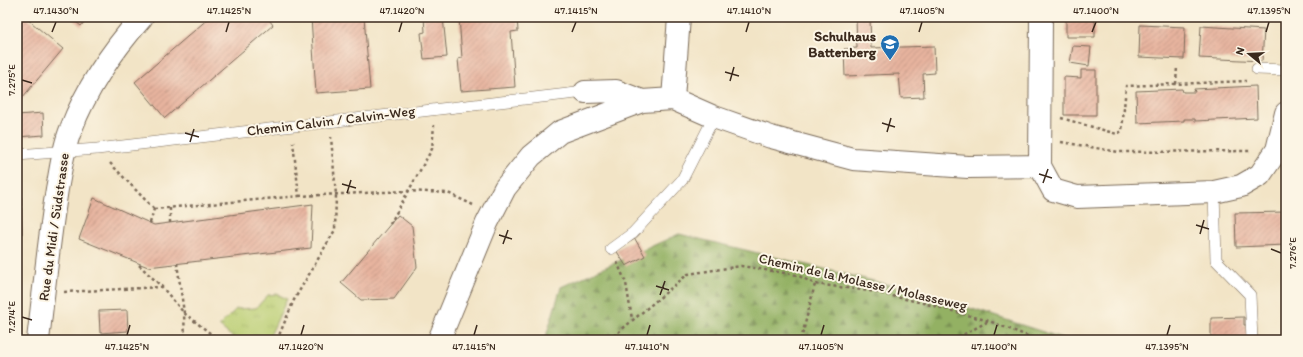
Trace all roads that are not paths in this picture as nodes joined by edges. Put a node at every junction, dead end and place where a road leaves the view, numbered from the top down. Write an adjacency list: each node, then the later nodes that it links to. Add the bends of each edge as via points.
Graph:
1 (142, 17): 11 (street, Rue du Midi / Südstrasse, via 115,48 90,86 70,130)
2 (679, 17): 7 (street)
3 (1041, 17): 13 (street)
4 (1257, 69): 5 (lane)
5 (1286, 70)
6 (585, 92): 8 (street, Chemin Calvin / Calvin-Weg, via 616,90); 11 (lane, Chemin Calvin / Calvin-Weg)
7 (673, 98): 8 (street); 10 (street)
8 (642, 101): 17 (street, via 560,132 531,156 505,188 487,224)
9 (1286, 113): 14 (street, via 1277,150 1260,175 1241,186)
10 (714, 117): 13 (street, via 771,137 853,159 968,167); 15 (lane, via 682,180 633,233)
11 (64, 152): 12 (lane, Chemin Calvin / Calvin-Weg); 16 (street, Rue du Midi / Südstrasse, via 54,209)
12 (17, 155)
13 (1040, 166): 14 (street, via 1053,190 1077,197)
14 (1214, 192): 18 (lane, via 1216,260 1250,295)
15 (611, 249)
16 (38, 340)
17 (440, 340)
18 (1252, 340)

